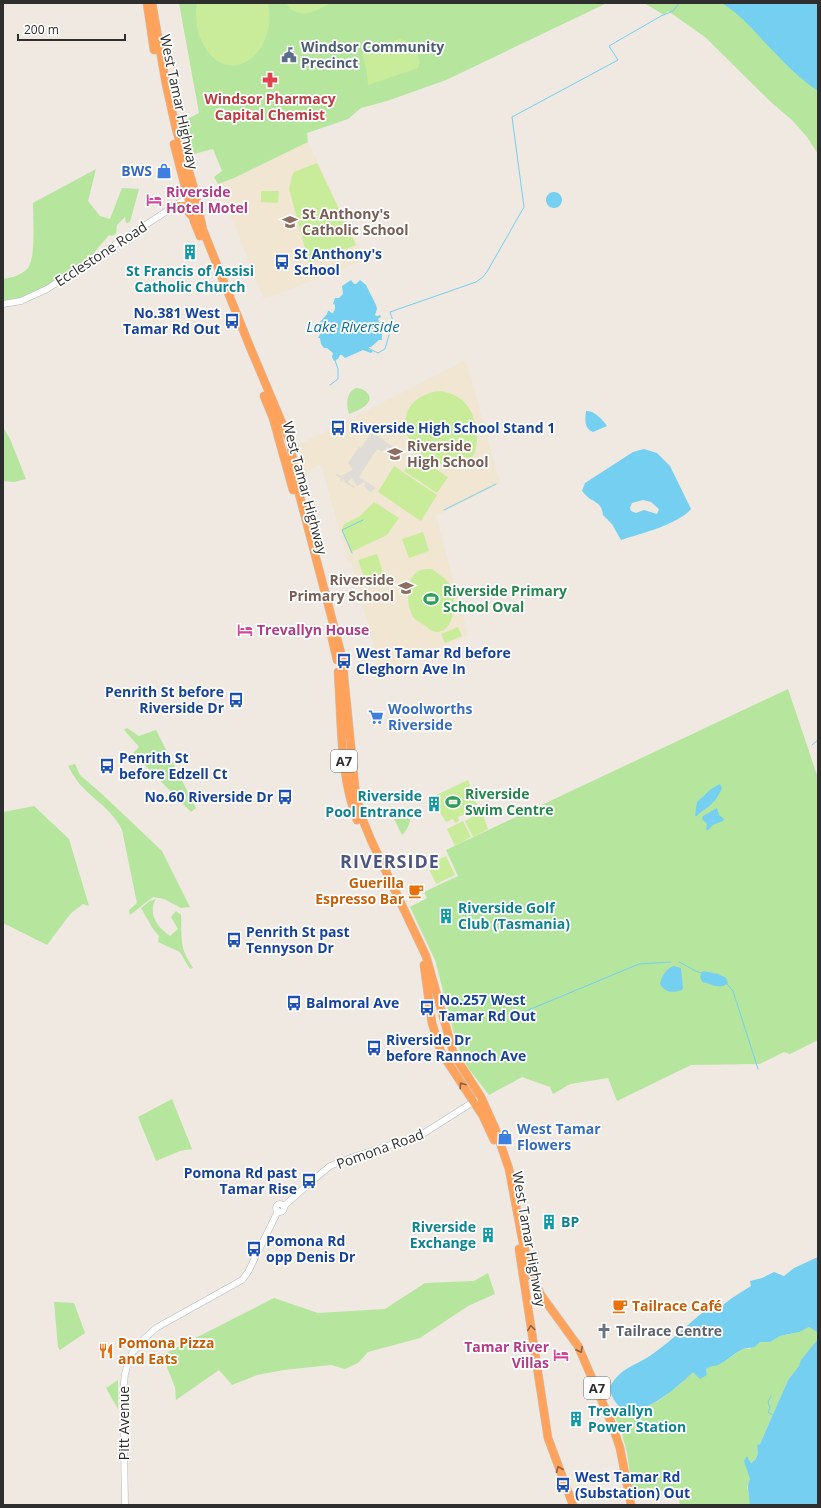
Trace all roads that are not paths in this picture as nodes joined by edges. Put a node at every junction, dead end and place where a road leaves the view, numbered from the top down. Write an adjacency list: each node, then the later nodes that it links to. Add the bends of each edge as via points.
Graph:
1 (147, 3): 3 (highway, West Tamar Highway / A7, via 172,135)
2 (152, 3): 3 (highway, West Tamar Highway / A7, via 166,84)
3 (191, 195): 4 (street, Ecclestone Road); 5 (highway, West Tamar Highway / A7); 7 (highway, West Tamar Highway / A7, via 207,242 290,442 297,486 341,653)
4 (174, 206): 5 (highway, via 185,206); 6 (street, Ecclestone Road, via 47,289 21,301)
5 (194, 221): 7 (highway, West Tamar Highway / A7, via 269,407 281,444 336,655)
6 (3, 304)
7 (346, 737): 8 (highway, West Tamar Highway / A7, via 362,820 426,956 454,1055); 8 (highway, West Tamar Highway / A7, one-way to 7, via 441,1052 432,1023 422,957 355,815 346,777)
8 (477, 1099): 9 (highway, West Tamar Highway / A7, via 492,1120 509,1169 526,1255); 10 (highway, West Tamar Highway / A7, via 505,1173 512,1201); 11 (street, Pomona Road, via 421,1135 330,1166 284,1206 283,1212 278,1211 244,1279)
9 (536, 1286): 10 (highway); 14 (highway, A7, one-way to 14, via 572,1336 584,1358 618,1439)
10 (525, 1291): 13 (highway, West Tamar Highway / A7, one-way to 10, via 548,1438)
11 (156, 1328): 12 (street, Pitt Avenue, via 133,1352 122,1391)
12 (125, 1505)
13 (573, 1505)
14 (631, 1505)

